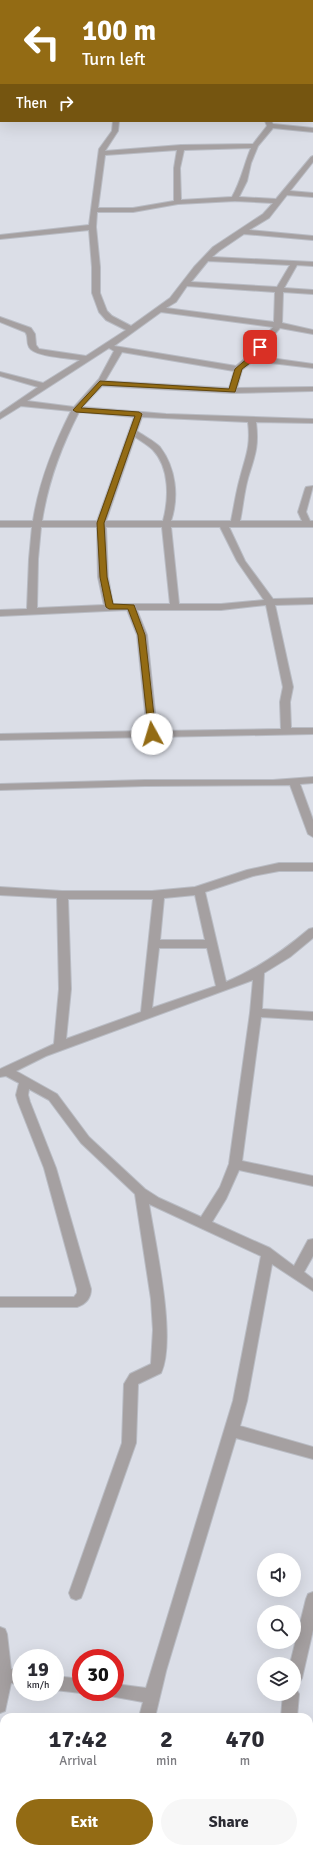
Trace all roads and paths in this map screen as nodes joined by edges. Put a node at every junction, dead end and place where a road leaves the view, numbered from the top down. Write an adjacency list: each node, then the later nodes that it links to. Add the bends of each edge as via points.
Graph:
1 (116, 122): 6 (street, via 115,131 106,142)
2 (269, 123): 3 (street); 4 (street)
3 (313, 130)
4 (255, 146): 5 (street); 10 (street, via 244,181)
5 (181, 147): 6 (street); 12 (street, via 177,168)
6 (102, 153): 13 (street)
7 (313, 158): 8 (street)
8 (285, 193): 9 (street); 11 (street)
9 (313, 195)
10 (235, 199): 11 (street); 12 (street)
11 (279, 201): 15 (street, via 266,216)
12 (178, 202): 13 (street, via 133,210)
13 (95, 210): 14 (street)
14 (92, 227): 16 (street); 27 (street, via 96,293 103,312 108,318)
15 (244, 232): 17 (street); 18 (street, via 216,249)
16 (0, 237)
17 (313, 238)
18 (206, 259): 19 (street); 21 (street)
19 (294, 264): 20 (street); 22 (street)
20 (313, 264)
21 (187, 284): 22 (street); 24 (street)
22 (279, 291): 23 (street); 26 (street)
23 (313, 292)
24 (160, 310): 26 (street); 27 (street)
25 (0, 319): 32 (street, via 28,330 32,346 37,351)
26 (278, 325): 28 (street); 31 (street)
27 (131, 329): 29 (street)
28 (313, 332)
29 (106, 348): 30 (street); 32 (street)
30 (119, 349): 34 (street); 36 (street)
31 (251, 358): 33 (street); 34 (street)
32 (87, 359): 37 (street)
33 (313, 366)
34 (238, 369): 39 (street)
35 (0, 374): 37 (street)
36 (100, 383): 39 (street); 41 (street)
37 (44, 386): 40 (street)
38 (313, 389): 39 (street)
39 (232, 391)
40 (20, 403): 41 (street); 43 (street)
41 (76, 410): 42 (street); 50 (street, via 50,464)
42 (139, 414): 44 (street); 46 (street)
43 (0, 417)
44 (252, 420): 45 (street); 52 (street, via 252,455 244,478)
45 (313, 421)
46 (134, 432): 48 (street); 54 (street, via 156,448 166,464 171,498)
47 (313, 489): 53 (street, via 308,489 302,512)
48 (100, 523): 50 (street); 54 (street); 58 (street, via 103,577)
49 (0, 524): 50 (street)
50 (35, 524): 60 (street)
51 (223, 524): 52 (street); 54 (street); 56 (street, via 245,567)
52 (235, 524): 53 (street)
53 (310, 524)
54 (166, 525): 57 (street)
55 (313, 601): 56 (street)
56 (270, 602): 57 (street, via 221,607); 62 (street, via 288,687 285,702)
57 (175, 606): 59 (street)
58 (109, 607): 59 (street); 60 (street)
59 (131, 607): 64 (street, via 142,635)
60 (32, 612): 61 (street)
61 (0, 613)
62 (286, 731): 63 (street); 64 (street)
63 (313, 731)
64 (152, 734): 65 (street)
65 (0, 737)
66 (313, 780): 67 (street)
67 (294, 782): 68 (street); 69 (street)
68 (0, 787)
69 (313, 834)
70 (313, 867): 71 (street, via 280,867 251,873)
71 (199, 890): 74 (street); 77 (street)
72 (0, 891): 73 (street)
73 (62, 895): 74 (street); 83 (street, via 65,989)
74 (159, 895): 76 (street)
75 (313, 932): 78 (street, via 286,954)
76 (154, 944): 77 (street); 81 (street)
77 (212, 944): 79 (street)
78 (259, 970): 79 (street); 80 (street)
79 (222, 988): 81 (street)
80 (256, 1013): 82 (street); 86 (street)
81 (146, 1014): 83 (street)
82 (313, 1016)
83 (60, 1046): 84 (street)
84 (3, 1073): 85 (street)
85 (24, 1081): 88 (street, via 53,1097 85,1140); 94 (street, via 22,1095 50,1168 84,1295 77,1302)
86 (235, 1164): 87 (street); 89 (street, via 230,1181)
87 (313, 1181)
88 (141, 1192): 89 (street); 97 (street, via 158,1299 158,1364 156,1368 134,1379 131,1384 129,1443)
89 (203, 1224): 91 (street)
90 (313, 1244): 92 (street)
91 (268, 1254): 92 (street); 95 (street, via 240,1402)
92 (296, 1274): 93 (street)
93 (313, 1286)
94 (0, 1302)
95 (231, 1430): 96 (street); 104 (street)
96 (313, 1453)
97 (76, 1593)
98 (313, 1599): 100 (street)
99 (0, 1634): 101 (street)
100 (299, 1657)
101 (4, 1675): 102 (street); 106 (street)
102 (12, 1676)
103 (124, 1692): 104 (street)
104 (151, 1696): 107 (street)
105 (290, 1701): 108 (street)
106 (0, 1706)
107 (148, 1713)
108 (289, 1713)

